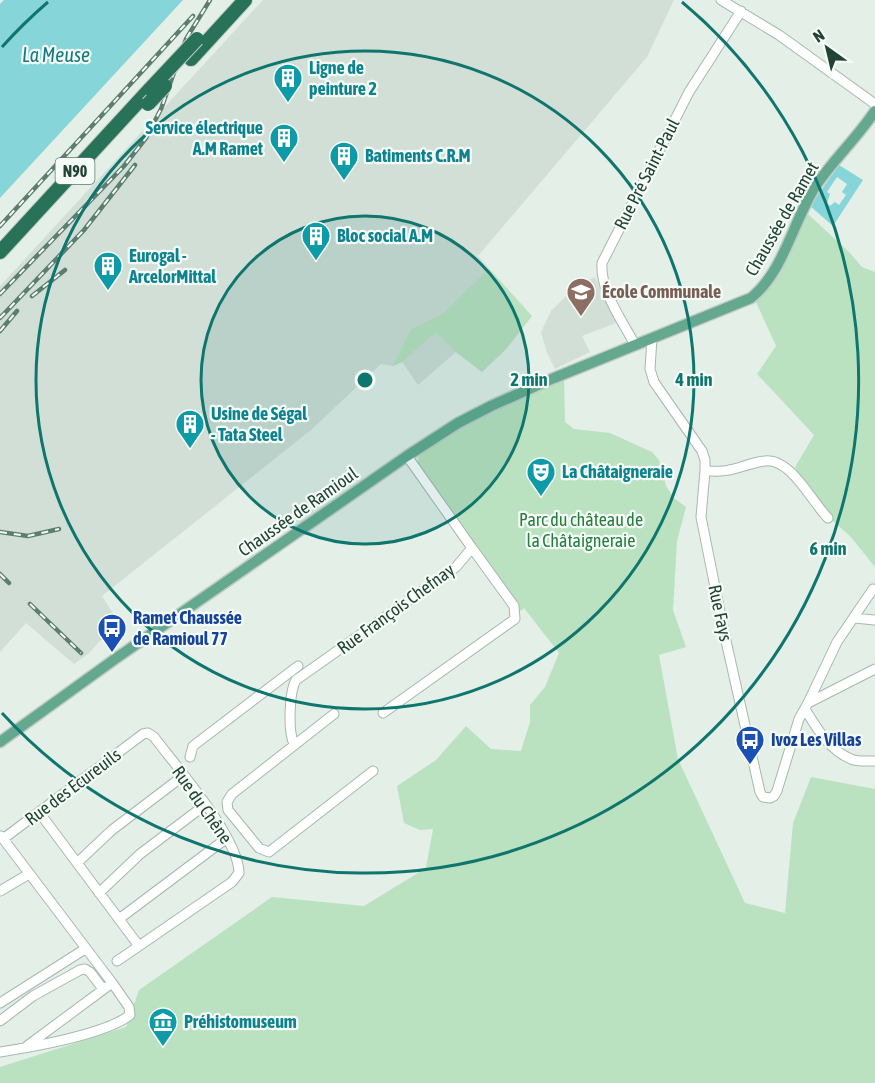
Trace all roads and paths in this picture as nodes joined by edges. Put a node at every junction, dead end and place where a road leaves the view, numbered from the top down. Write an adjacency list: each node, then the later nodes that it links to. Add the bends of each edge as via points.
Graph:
1 (233, 0): 7 (highway, N90, bridge)
2 (245, 0): 8 (highway, N90, bridge)
3 (722, 0): 4 (street)
4 (741, 11): 5 (street); 10 (street, Rue Pré Saint-Paul, via 688,92 602,263 605,287)
5 (875, 104)
6 (875, 111): 9 (main road, Chaussée de Ramet, via 816,186 760,290 744,302)
7 (0, 252)
8 (0, 265)
9 (652, 338): 10 (main road); 12 (street, Rue Fays, via 650,369 654,382 702,451)
10 (634, 345): 11 (main road, Chaussée de Ramioul, via 481,411)
11 (407, 456): 14 (street); 26 (main road, Chaussée de Ramioul)
12 (705, 471): 13 (street, via 726,471 777,460); 22 (street, Rue Fays, via 701,517 760,792 767,799 777,791 799,719)
13 (828, 518)
14 (472, 548): 21 (street, Rue François Chefnay, via 456,567 299,677); 23 (street, via 515,608 515,619)
15 (873, 589): 16 (street)
16 (854, 618): 17 (street); 22 (street, via 837,642)
17 (875, 620)
18 (298, 666): 20 (street)
19 (875, 669): 22 (street)
20 (276, 683): 21 (street); 28 (street, via 193,746)
21 (291, 696): 27 (street, via 290,733)
22 (807, 706): 29 (street, via 813,725 834,748 851,760)
23 (383, 713)
24 (334, 714): 27 (street)
25 (143, 734): 31 (street, Rue du Chêne, via 151,735); 33 (street, Rue des Ecureuils)
26 (0, 742)
27 (294, 744): 30 (street, via 227,802 228,810 264,851 272,851)
28 (189, 756)
29 (875, 761)
30 (374, 771)
31 (183, 776): 32 (street, Rue du Chêne); 36 (street)
32 (206, 805): 35 (street, Rue du Chêne); 39 (street, via 140,854)
33 (39, 812): 34 (street, Rue des Ecureuils); 36 (street)
34 (1, 837): 37 (street)
35 (227, 838): 40 (street); 41 (street, Rue du Chêne, via 239,866 236,878)
36 (77, 862): 39 (street)
37 (29, 874): 38 (street); 42 (street)
38 (0, 891)
39 (99, 893): 40 (street)
40 (119, 919): 41 (street)
41 (139, 946): 43 (street, Rue du Chêne)
42 (85, 949): 44 (street); 46 (street)
43 (117, 962)
44 (113, 984): 45 (street); 48 (street, via 129,1007 130,1015 121,1022)
45 (103, 988): 47 (street, via 90,972 80,969); 48 (street)
46 (0, 1003)
47 (0, 1021)
48 (26, 1048): 49 (street)
49 (0, 1052)

